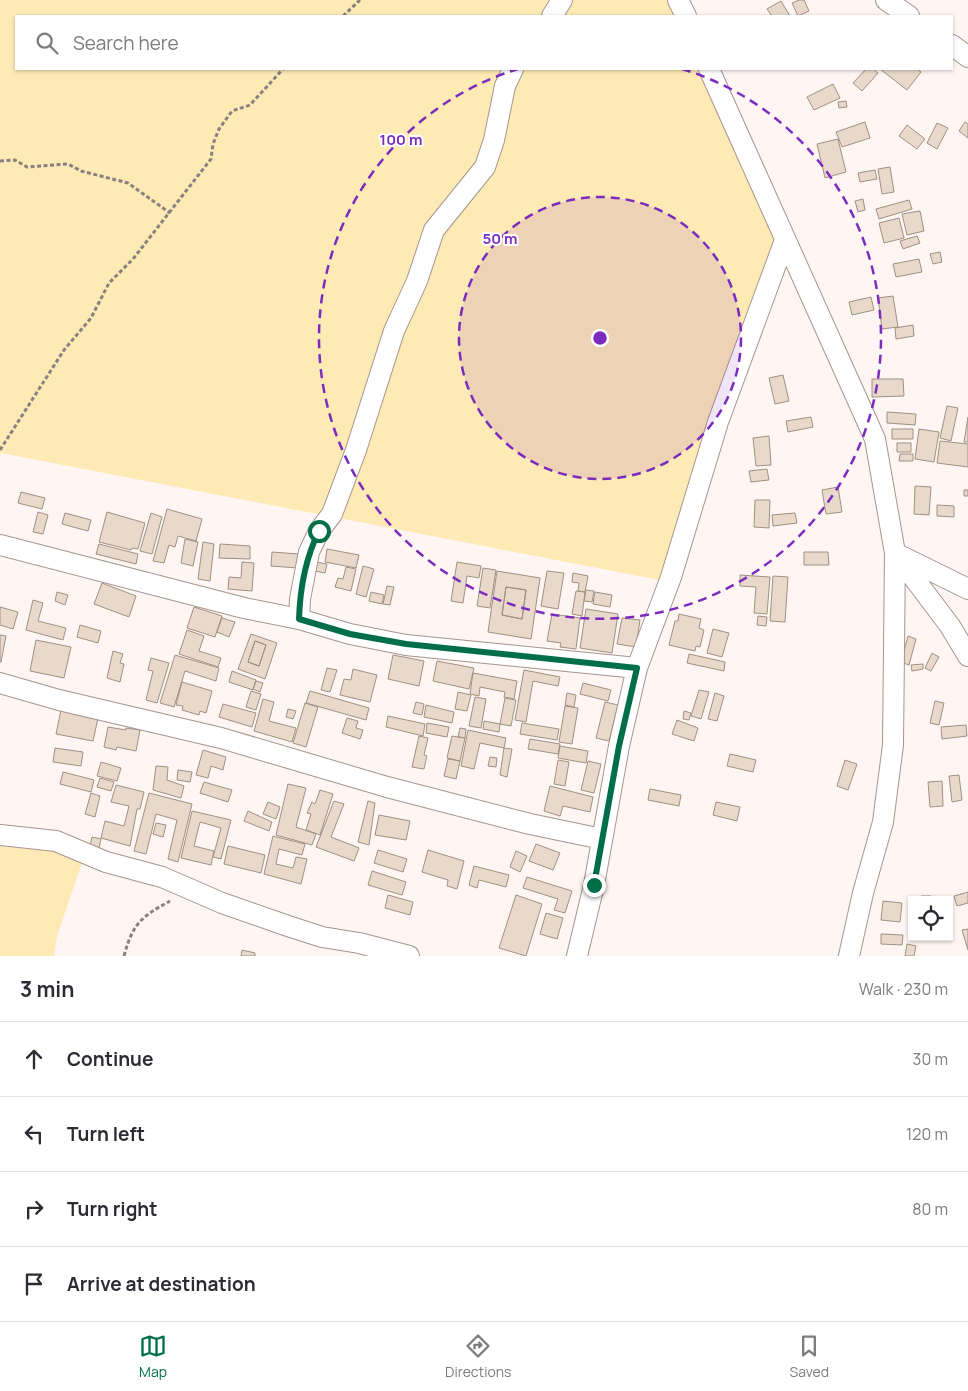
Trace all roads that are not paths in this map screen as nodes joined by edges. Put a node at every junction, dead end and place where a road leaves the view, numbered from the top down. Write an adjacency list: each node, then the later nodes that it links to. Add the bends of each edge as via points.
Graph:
1 (562, 0): 4 (street)
2 (678, 0): 5 (street)
3 (886, 0): 6 (street)
4 (553, 15)
5 (686, 15)
6 (908, 15)
7 (953, 46): 8 (street)
8 (968, 56)
9 (512, 70): 15 (street, via 504,86 494,140 485,167 434,230 417,281 394,331 332,514 309,552)
10 (709, 70): 11 (street)
11 (785, 240): 13 (street, via 876,440); 17 (street, via 725,404 671,577)
12 (0, 545): 15 (street, via 244,608)
13 (895, 554): 14 (street); 16 (street); 23 (street, via 892,745 883,822)
14 (968, 589)
15 (299, 619): 17 (street, via 350,634 406,644)
16 (968, 656)
17 (637, 668): 20 (street)
18 (0, 684): 20 (street, via 221,738 501,817)
19 (0, 835): 21 (street, via 56,841 106,862 162,877 222,903 322,937)
20 (602, 839): 22 (street)
21 (409, 956)
22 (577, 956)
23 (849, 956)

